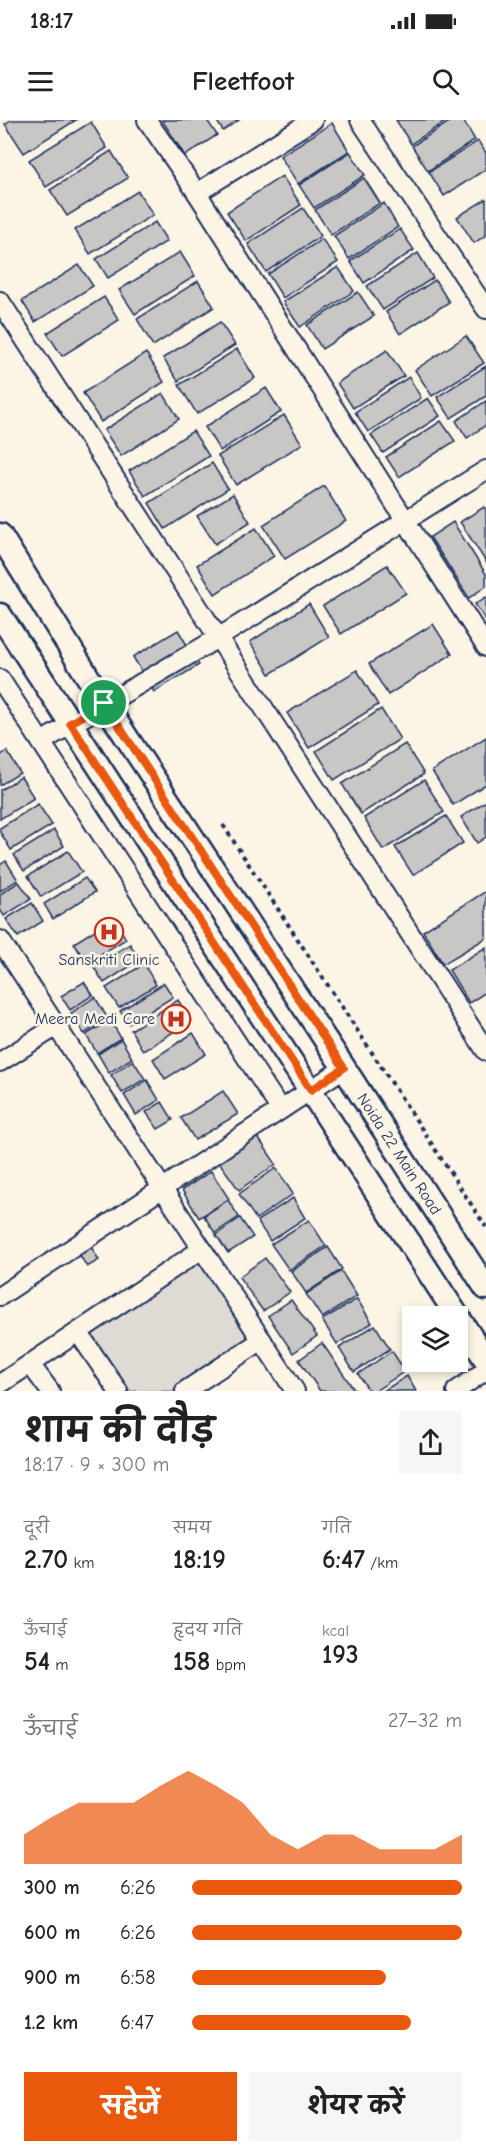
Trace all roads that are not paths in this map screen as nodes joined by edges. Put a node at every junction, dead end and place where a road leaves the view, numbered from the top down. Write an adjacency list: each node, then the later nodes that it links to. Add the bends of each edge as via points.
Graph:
1 (147, 120): 4 (street)
2 (313, 120): 4 (street)
3 (360, 120): 6 (street)
4 (197, 193): 8 (street)
5 (0, 301): 11 (street)
6 (486, 309)
7 (486, 470): 8 (street)
8 (405, 521): 11 (street); 12 (street)
9 (0, 535): 14 (street, Noida 22 Main Road)
10 (0, 615): 15 (street)
11 (218, 638): 14 (street); 19 (street)
12 (486, 647)
13 (0, 679): 16 (street)
14 (104, 703): 15 (street); 21 (street, Noida 22 Main Road)
15 (70, 723): 16 (street); 22 (street)
16 (41, 742): 23 (street)
17 (0, 940): 18 (street)
18 (57, 1026): 20 (street); 24 (street)
19 (486, 1051)
20 (0, 1062)
21 (344, 1068): 22 (street); 26 (street, Noida 22 Main Road)
22 (311, 1090): 23 (street); 30 (street)
23 (280, 1109): 24 (street)
24 (162, 1188): 25 (street); 27 (street)
25 (202, 1249): 28 (street); 29 (street)
26 (486, 1288)
27 (0, 1296)
28 (78, 1332): 31 (street); 35 (street)
29 (262, 1340): 36 (street); 37 (street)
30 (486, 1360)
31 (30, 1364): 33 (street); 34 (street)
32 (486, 1370): 38 (street)
33 (0, 1384)
34 (50, 1391)
35 (118, 1391)
36 (185, 1391)
37 (295, 1391)
38 (456, 1391)

